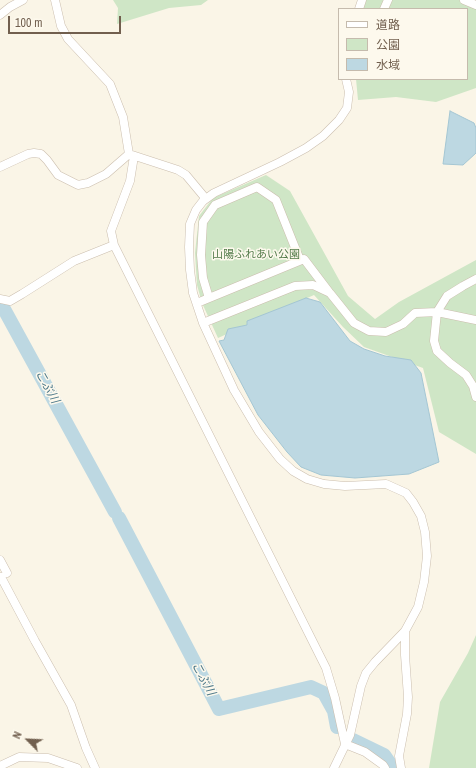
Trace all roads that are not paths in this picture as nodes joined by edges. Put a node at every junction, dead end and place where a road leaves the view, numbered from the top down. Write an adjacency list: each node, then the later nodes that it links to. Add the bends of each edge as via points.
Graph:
1 (23, 0): 5 (street)
2 (55, 0): 7 (street, via 61,26 68,39 110,84 122,117)
3 (464, 0): 4 (street)
4 (476, 5)
5 (0, 15)
6 (346, 80): 9 (street, via 349,92 347,108 339,120 306,148)
7 (131, 155): 8 (street, via 106,174 78,185 58,175 41,154 28,154); 11 (street, via 178,170 186,175); 12 (street, via 130,181 111,231)
8 (0, 167)
9 (251, 176): 10 (street); 11 (street)
10 (257, 187): 13 (street, via 276,200); 17 (street, via 215,205 203,222 201,255 203,278)
11 (206, 199): 18 (street, via 196,210 190,224 190,270)
12 (114, 245): 16 (street, via 74,261 10,301); 25 (street, via 326,668)
13 (300, 260): 15 (street, via 304,259); 17 (street)
14 (476, 280): 19 (street, via 447,296)
15 (330, 293): 19 (street, via 354,323 370,331 386,332 403,324 415,313); 21 (street, via 313,285 295,286)
16 (0, 298)
17 (209, 298): 18 (street)
18 (197, 303): 21 (street)
19 (437, 312): 20 (street); 22 (street, via 434,341 438,351 466,375 473,386)
20 (476, 320)
21 (203, 323): 24 (street, via 234,390 259,432 293,471 324,484 386,484 406,493 413,502 421,516 427,556 418,607)
22 (476, 398)
23 (0, 560): 28 (street, via 4,575 35,641 71,705)
24 (405, 631): 25 (street, via 366,673 350,735); 31 (street, via 408,697 399,756)
25 (345, 744): 29 (street); 30 (street, via 365,752)
26 (0, 766): 27 (street, via 19,757 48,758)
27 (77, 768)
28 (95, 768)
29 (334, 768)
30 (385, 768)
31 (401, 768)

